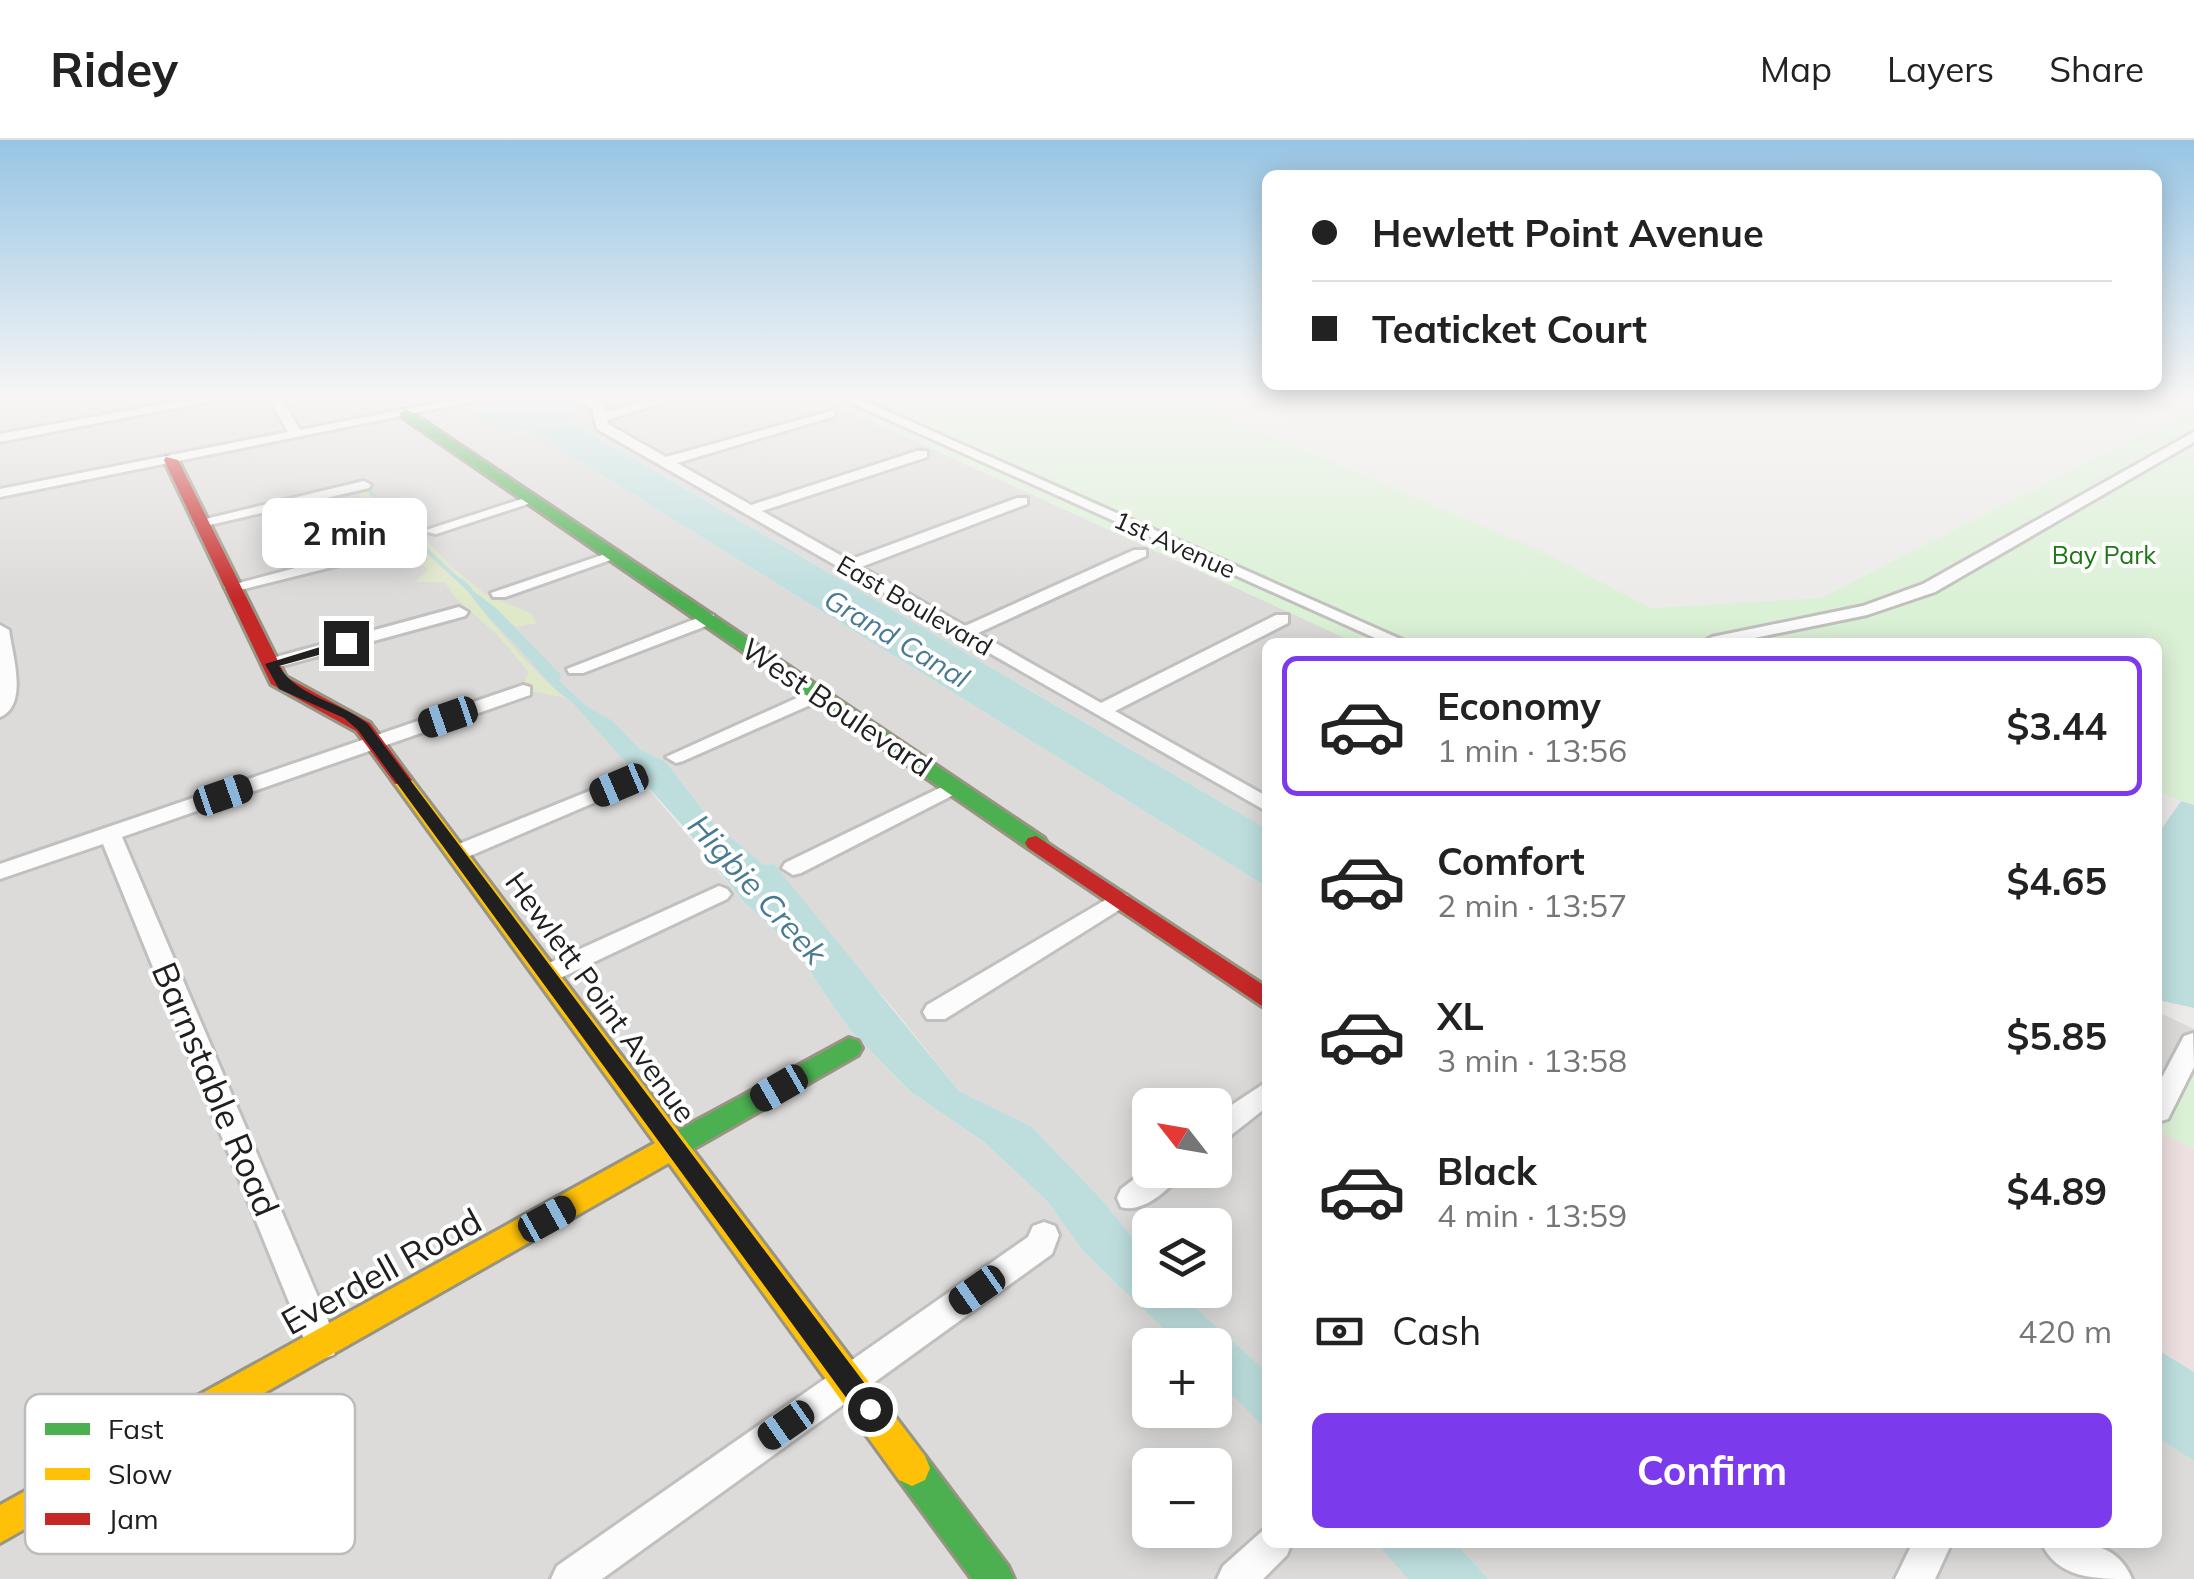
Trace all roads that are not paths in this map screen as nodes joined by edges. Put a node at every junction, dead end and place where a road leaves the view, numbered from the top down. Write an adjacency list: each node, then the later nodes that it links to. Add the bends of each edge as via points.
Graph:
1 (155, 463): 9 (street)
2 (173, 463): 13 (street, Hewlett Point Avenue)
3 (479, 463): 10 (street, West Boulevard)
4 (666, 463): 12 (street, East Boulevard)
5 (894, 463): 12 (street)
6 (994, 463): 26 (street, 1st Avenue)
7 (2147, 463): 27 (street, via 1929,588 1867,610)
8 (364, 485): 13 (street)
9 (0, 493)
10 (534, 500): 14 (street); 17 (street, West Boulevard)
11 (1022, 501): 18 (street)
12 (749, 510): 18 (street, East Boulevard)
13 (201, 522): 19 (street, Hewlett Point Avenue)
14 (431, 531)
15 (390, 548): 19 (street)
16 (1140, 553): 25 (street)
17 (614, 556): 20 (street); 22 (street, West Boulevard)
18 (847, 566): 25 (street, East Boulevard)
19 (232, 587): 28 (street, Hewlett Point Avenue)
20 (499, 593)
21 (459, 612): 28 (street)
22 (708, 619): 29 (street); 31 (street, West Boulevard)
23 (1282, 619): 33 (street)
24 (0, 630): 32 (street, via 8,675)
25 (964, 632): 33 (street, East Boulevard)
26 (1389, 638)
27 (1731, 638)
28 (271, 664): 34 (street, Hewlett Point Avenue, via 284,686 348,715)
29 (576, 670)
30 (523, 691): 34 (street)
31 (819, 694): 35 (street); 37 (street, West Boulevard)
32 (0, 710)
33 (1100, 710): 38 (street, East Boulevard)
34 (373, 743): 39 (street); 40 (street, Hewlett Point Avenue)
35 (676, 757)
36 (619, 785): 40 (street)
37 (954, 787): 41 (street); 44 (street, West Boulevard)
38 (1262, 803)
39 (110, 834): 42 (street); 57 (street, Barnstable Road)
40 (457, 853): 45 (street, Hewlett Point Avenue)
41 (793, 868)
42 (0, 872)
43 (720, 894): 45 (street)
44 (1120, 900): 46 (street, West Boulevard); 47 (street)
45 (547, 974): 53 (street, Hewlett Point Avenue)
46 (1262, 997)
47 (936, 1012)
48 (2194, 1043): 51 (street)
49 (848, 1048): 53 (street, Everdell Road)
50 (1262, 1096): 52 (street)
51 (2162, 1103)
52 (1232, 1119)
53 (675, 1148): 57 (street, Everdell Road); 58 (street, Hewlett Point Avenue)
54 (1144, 1188): 55 (street)
55 (1132, 1198)
56 (1044, 1235): 58 (street, via 1041,1245)
57 (322, 1344): 59 (street, Everdell Road)
58 (848, 1381): 65 (street); 66 (street, Hewlett Point Avenue)
59 (233, 1394)
60 (25, 1511): 61 (street, Everdell Road)
61 (0, 1525)
62 (1268, 1548): 67 (street)
63 (1931, 1548): 68 (street)
64 (2068, 1548): 69 (street)
65 (570, 1579)
66 (994, 1579)
67 (1236, 1579)
68 (1914, 1579)
69 (2113, 1579)

